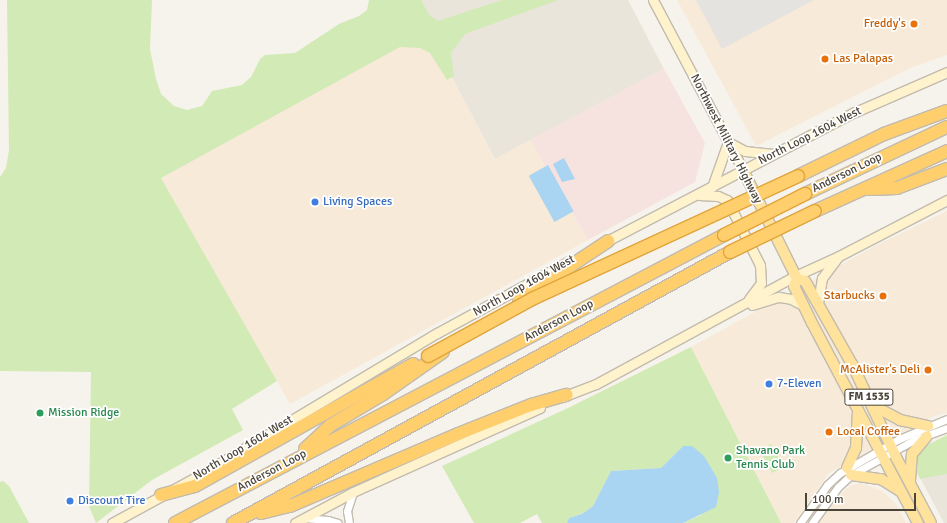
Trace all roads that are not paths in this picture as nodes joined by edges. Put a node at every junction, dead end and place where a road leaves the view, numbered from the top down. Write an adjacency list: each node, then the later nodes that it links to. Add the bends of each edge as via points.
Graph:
1 (653, 0): 5 (main road, Northwest Military Highway / FM 1535)
2 (947, 72): 7 (main road, North Loop 1604 West, via 855,112)
3 (947, 111): 33 (highway, bridge, via 884,134 532,299 196,486)
4 (947, 127): 28 (highway, Anderson Loop, bridge, via 724,235)
5 (728, 142): 7 (main road, via 745,151); 9 (main road, Northwest Military Highway / FM 1535); 10 (main road)
6 (947, 151): 11 (highway, Anderson Loop)
7 (775, 154): 9 (main road, North Loop 1604 West)
8 (947, 169): 11 (highway, via 897,188)
9 (743, 170): 10 (main road, North Loop 1604 West); 16 (main road, Northwest Military Highway / FM 1535)
10 (712, 187): 12 (main road, North Loop 1604 West)
11 (863, 188): 36 (highway, Anderson Loop, bridge, via 730,252)
12 (693, 196): 14 (main road, North Loop 1604 West); 19 (main road, via 709,195 727,200 760,265 761,284)
13 (947, 200): 15 (main road)
14 (608, 241): 28 (highway, via 383,394 331,425); 33 (main road, North Loop 1604 West, via 437,333)
15 (839, 256): 16 (main road); 17 (main road, via 822,278)
16 (796, 277): 17 (main road, Northwest Military Highway / FM 1535, via 805,281); 18 (main road, Northwest Military Highway / FM 1535, via 794,286); 19 (main road)
17 (818, 303): 21 (main road, Northwest Military Highway / FM 1535)
18 (803, 305): 19 (main road, via 791,298 779,297); 22 (main road, Northwest Military Highway / FM 1535)
19 (739, 308): 20 (main road, via 596,384)
20 (568, 395): 31 (main road); 36 (highway, via 531,405 458,434 290,506)
21 (872, 405): 25 (main road); 26 (main road, Northwest Military Highway / FM 1535)
22 (858, 410): 27 (main road, Northwest Military Highway / FM 1535); 29 (main road, via 859,432)
23 (947, 419): 25 (street)
24 (947, 428): 25 (street)
25 (928, 431): 26 (street); 30 (main road, via 909,462)
26 (891, 447): 27 (street); 30 (main road, Northwest Military Highway / FM 1535)
27 (880, 453): 29 (street); 32 (main road, Northwest Military Highway / FM 1535)
28 (292, 461): 39 (highway, Anderson Loop)
29 (849, 471): 32 (main road, via 881,479); 34 (street, via 827,485); 35 (street)
30 (910, 483): 47 (main road, Northwest Military Highway / FM 1535)
31 (353, 492): 37 (main road); 43 (street, via 347,511)
32 (900, 492): 46 (main road, Northwest Military Highway / FM 1535)
33 (160, 495): 38 (main road, North Loop 1604 West)
34 (809, 509): 35 (street); 44 (street)
35 (818, 514): 45 (street)
36 (246, 516): 40 (highway, Anderson Loop)
37 (304, 518): 41 (main road); 42 (street)
38 (112, 523)
39 (175, 523)
40 (233, 523)
41 (295, 523)
42 (338, 523)
43 (350, 523)
44 (800, 523)
45 (812, 523)
46 (918, 523)
47 (931, 523)

